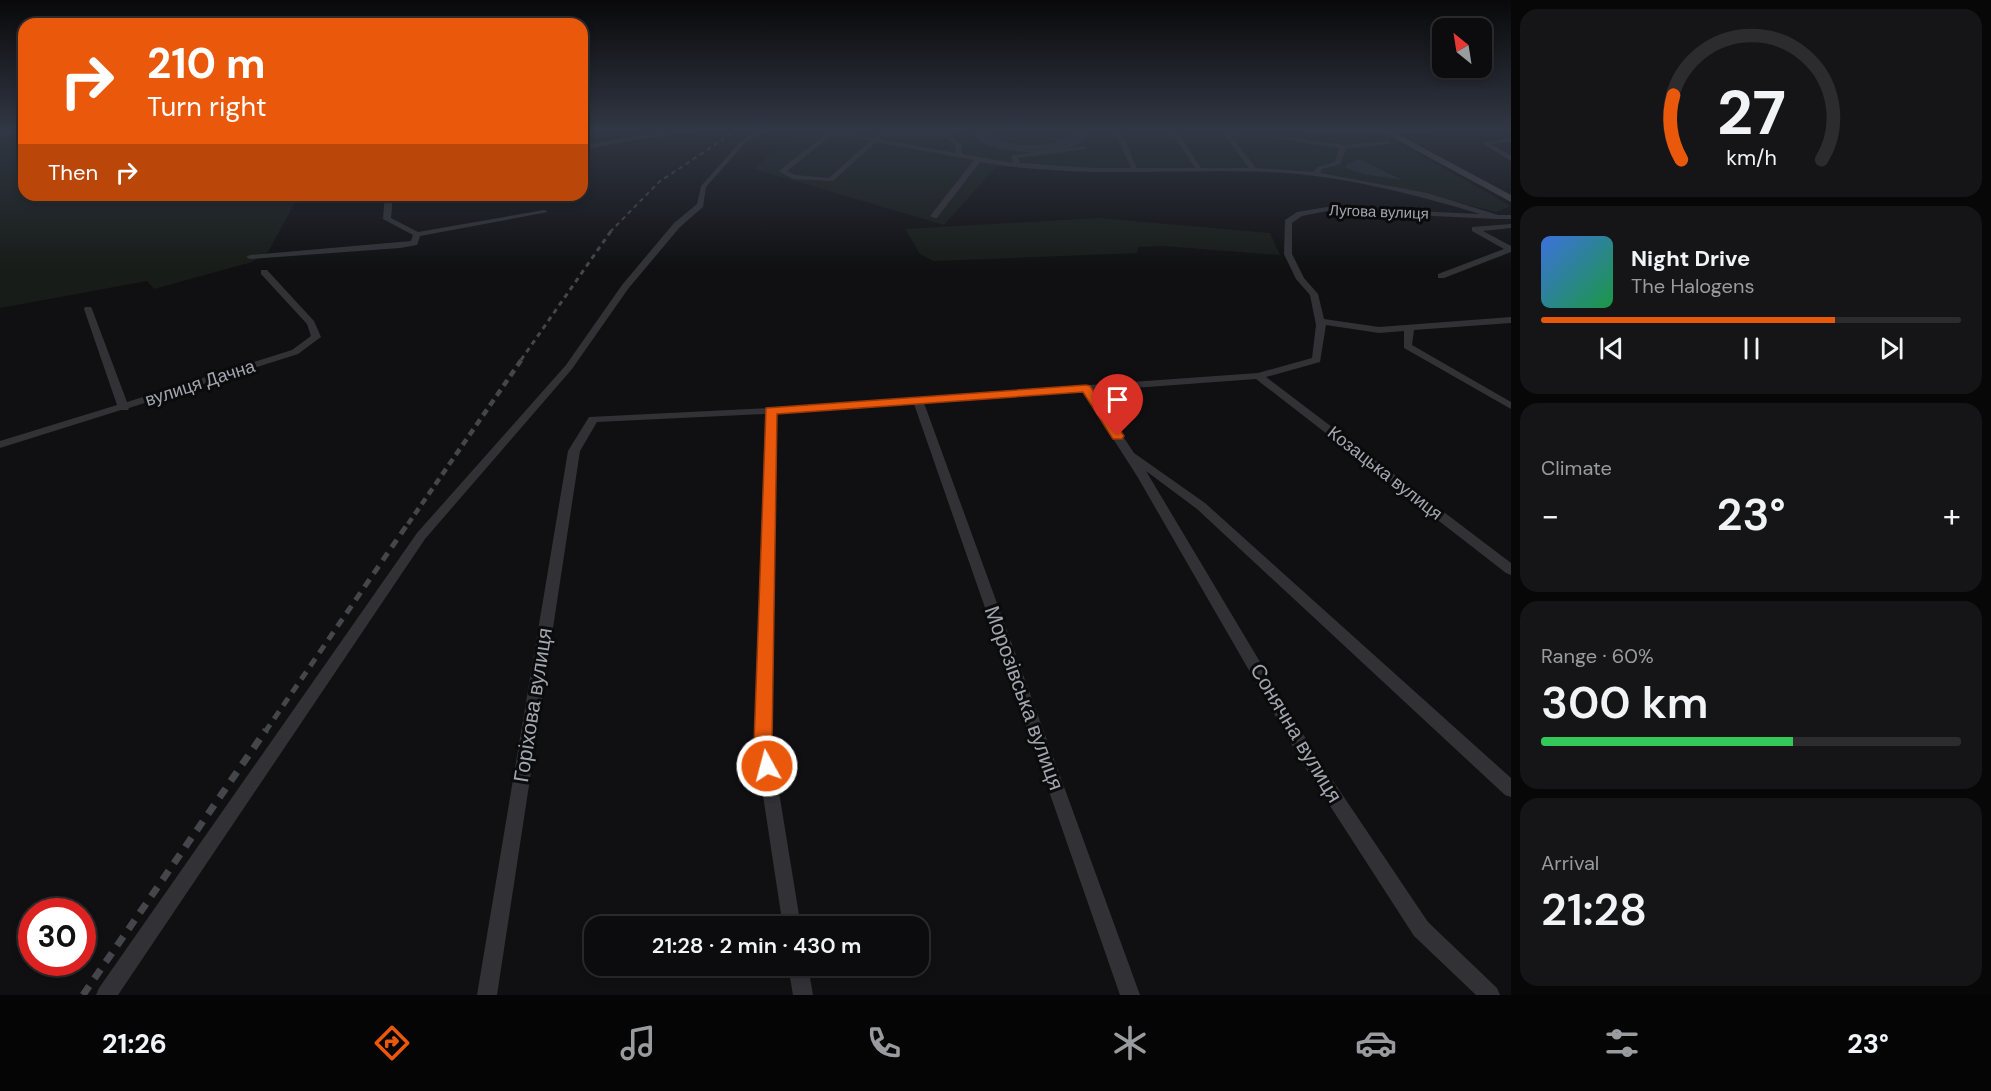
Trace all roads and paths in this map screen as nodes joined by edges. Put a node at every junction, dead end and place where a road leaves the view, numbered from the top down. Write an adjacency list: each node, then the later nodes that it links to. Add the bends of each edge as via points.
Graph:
1 (712, 176): 35 (street, via 703,187 700,205 677,225 625,287 569,367 421,536)
2 (792, 176): 3 (street, via 831,180)
3 (835, 176)
4 (965, 176): 10 (street)
5 (1328, 176): 11 (street, via 1427,195)
6 (1469, 176): 7 (main road)
7 (1511, 199)
8 (388, 201): 14 (street, via 387,219)
9 (544, 212): 14 (street)
10 (934, 216)
11 (1497, 217): 12 (street); 21 (street, Лугова вулиця, via 1327,209 1300,214 1288,222 1288,254 1300,279 1314,294)
12 (1511, 217)
13 (1511, 226): 15 (street, via 1475,229)
14 (417, 234): 16 (street, via 414,243 400,246)
15 (1510, 248): 18 (street)
16 (250, 257)
17 (264, 272): 27 (street, вулиця Дачна, via 310,323 316,337 295,352)
18 (1442, 276)
19 (87, 309): 27 (street)
20 (1511, 320): 22 (street)
21 (1320, 321): 22 (street, via 1379,330); 23 (street, via 1317,360)
22 (1409, 329): 26 (street, via 1407,346)
23 (1258, 376): 24 (street); 31 (street, Козацька вулиця)
24 (1086, 388): 25 (street); 30 (street, Сонячна вулиця)
25 (918, 400): 28 (street); 38 (street, Морозівська вулиця)
26 (1511, 406)
27 (124, 408): 29 (street, вулиця Дачна)
28 (771, 411): 33 (street, via 763,743); 36 (street, Горіхова вулиця, via 593,419 574,451)
29 (0, 445)
30 (1128, 452): 32 (street, Сонячна вулиця, via 1201,506); 39 (street, Сонячна вулиця, via 1309,759 1421,929)
31 (1511, 570)
32 (1511, 789)
33 (790, 916)
34 (800, 976): 37 (street)
35 (106, 995)
36 (487, 995)
37 (803, 995)
38 (1130, 995)
39 (1490, 995)

